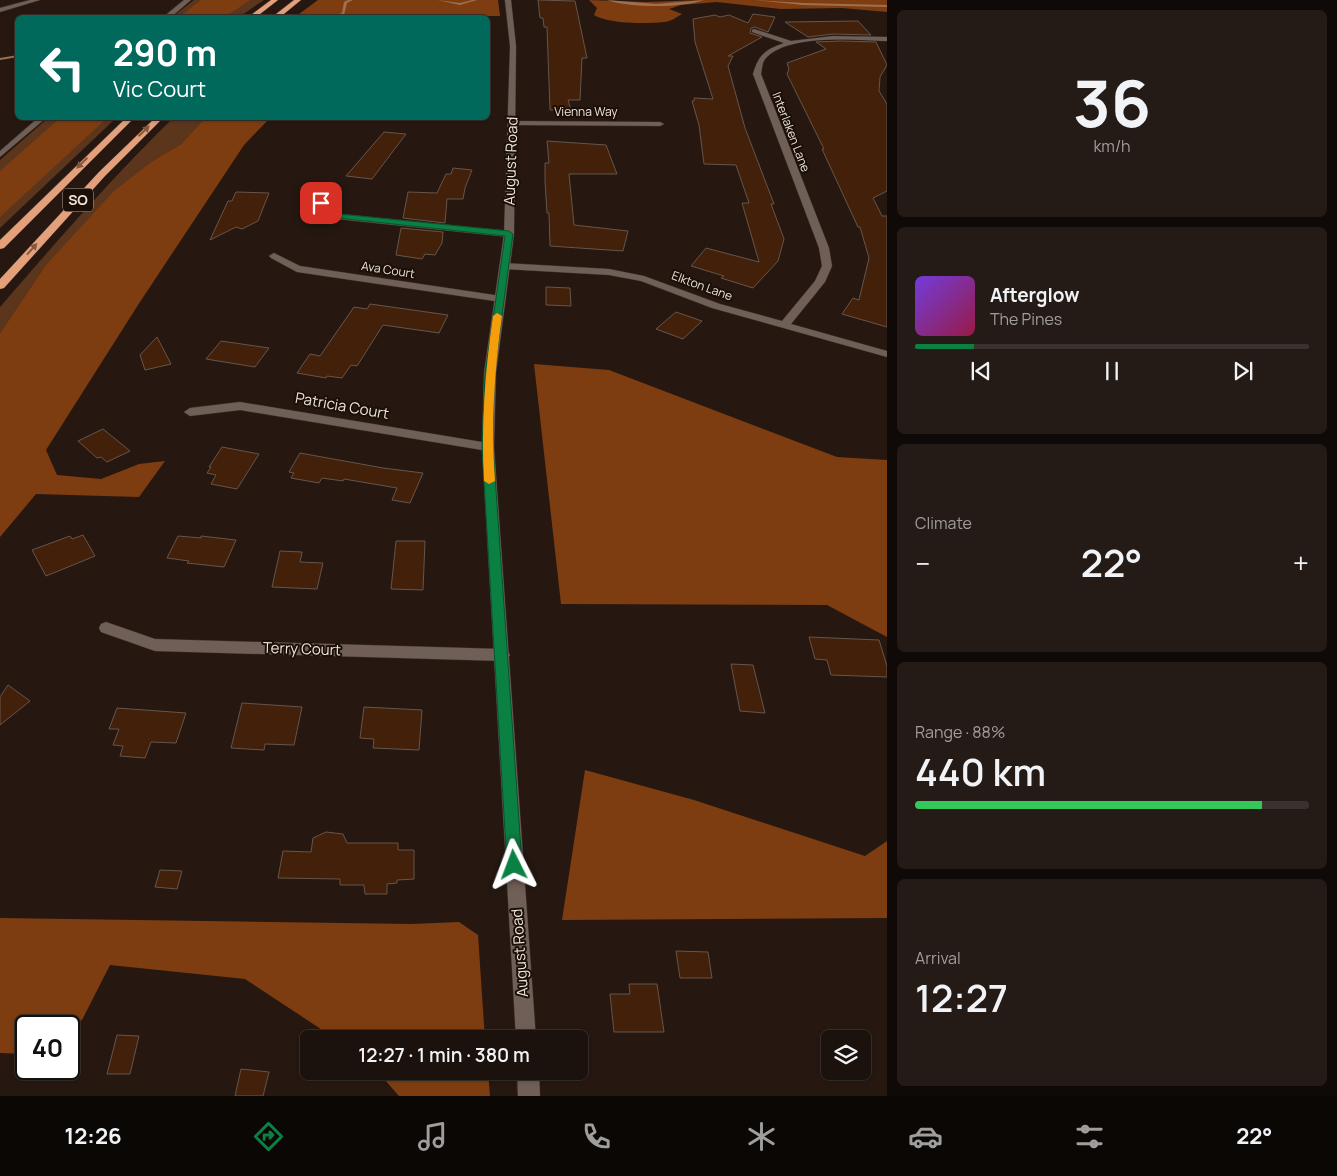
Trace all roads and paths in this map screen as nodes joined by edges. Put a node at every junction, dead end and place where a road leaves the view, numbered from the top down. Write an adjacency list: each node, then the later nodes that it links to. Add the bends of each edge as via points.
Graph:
1 (37, 0): 6 (street)
2 (188, 0): 7 (street)
3 (275, 0): 8 (highway)
4 (298, 0): 9 (highway)
5 (508, 0): 16 (street, August Road, via 513,42)
6 (0, 10)
7 (170, 15)
8 (254, 15)
9 (278, 15)
10 (754, 31): 12 (street)
11 (887, 39): 12 (street, Interlaken Lane, via 832,38)
12 (791, 43): 26 (street, Interlaken Lane, via 762,56 757,74 824,248 827,266 820,282)
13 (40, 120): 18 (street)
14 (128, 120): 21 (highway, SO, one-way to 21)
15 (157, 120): 24 (highway, SO, one-way to 15, via 102,174)
16 (512, 123): 17 (street, Vienna Way); 20 (street, August Road)
17 (660, 124)
18 (0, 155)
19 (321, 203): 20 (street, via 337,216)
20 (509, 234): 23 (street, August Road)
21 (0, 246)
22 (274, 256): 25 (street, Ava Court, via 297,269)
23 (505, 266): 25 (street, August Road); 26 (street, Elkton Lane, via 608,272 644,279 716,306)
24 (0, 286)
25 (500, 298): 29 (street, August Road, via 490,374)
26 (783, 326): 27 (street, Elkton Lane)
27 (887, 354)
28 (190, 412): 29 (street, Patricia Court, via 240,406)
29 (488, 447): 31 (street, August Road)
30 (106, 628): 31 (street, Terry Court, via 155,645)
31 (502, 655): 32 (street, August Road)
32 (525, 1030)
33 (529, 1080): 34 (street)
34 (530, 1096)

